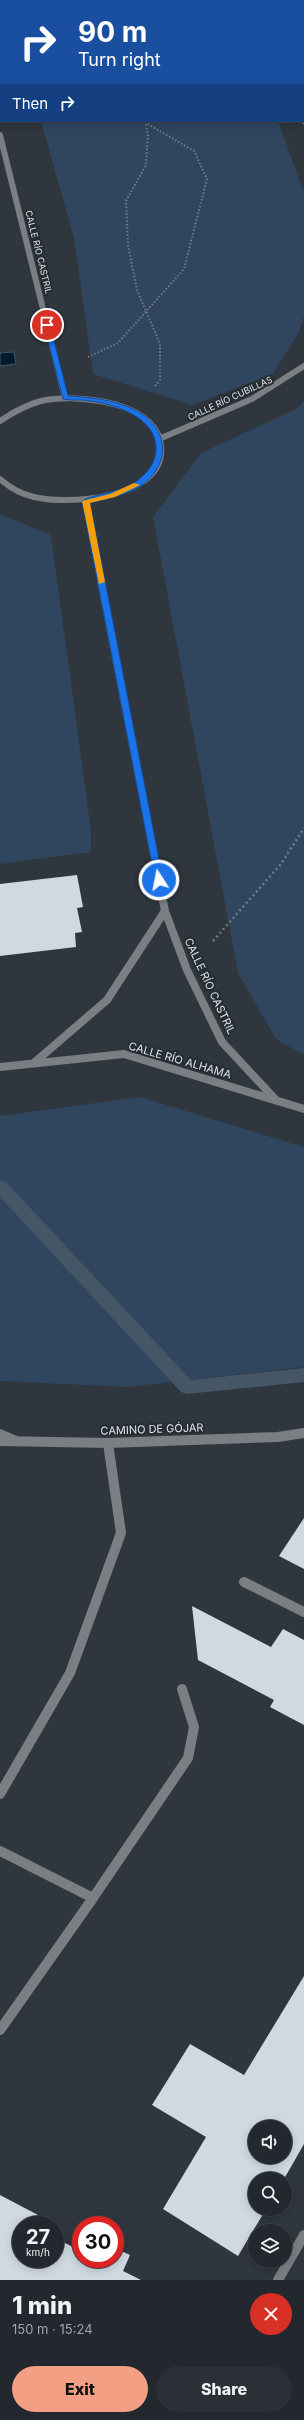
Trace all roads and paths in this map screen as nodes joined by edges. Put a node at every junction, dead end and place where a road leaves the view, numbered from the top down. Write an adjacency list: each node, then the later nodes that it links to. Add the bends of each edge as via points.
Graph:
1 (145, 122): 3 (path, via 148,135 146,166 126,201 128,246 137,290); 3 (path, via 194,151 207,179 184,269)
2 (0, 135): 5 (street, CALLE RÍO CASTRIL)
3 (146, 310): 5 (path, via 118,343); 7 (path, via 160,344 160,380)
4 (304, 366): 9 (street, CALLE RÍO CUBILLAS, via 282,384 239,406)
5 (58, 371): 6 (street, CALLE RÍO CASTRIL)
6 (65, 398): 7 (street, via 109,402); 8 (street, via 40,401 17,410)
7 (136, 413): 9 (street, via 151,425)
8 (0, 421)
9 (159, 439): 11 (street, via 160,456 152,472 135,486 112,496)
10 (0, 479): 11 (street, via 27,495 55,501)
11 (86, 501): 13 (street, CALLE RÍO CASTRIL)
12 (304, 828): 14 (path, via 281,864)
13 (165, 911): 14 (street, CALLE RÍO CASTRIL); 15 (street, via 107,1000)
14 (187, 970): 17 (street, CALLE RÍO CASTRIL, via 222,1042)
15 (35, 1062): 16 (street, CALLE RÍO ALHAMA); 17 (street, CALLE RÍO ALHAMA, via 124,1054)
16 (0, 1068)
17 (277, 1100): 18 (street, CALLE RÍO ALHAMA)
18 (304, 1108)
19 (304, 1433): 23 (street, CAMINO DE GÓJAR, via 278,1437)
20 (0, 1434): 21 (street)
21 (14, 1440): 22 (street, CAMINO DE GÓJAR); 23 (street, CAMINO DE GÓJAR)
22 (0, 1441)
23 (108, 1443): 27 (street, via 121,1533 70,1673)
24 (244, 1582): 25 (street)
25 (304, 1612)
26 (182, 1689): 29 (street, via 194,1727 188,1758)
27 (0, 1794)
28 (0, 1851): 29 (street)
29 (93, 1898): 30 (street)
30 (0, 2030)
31 (304, 2235): 32 (street)
32 (278, 2280)

